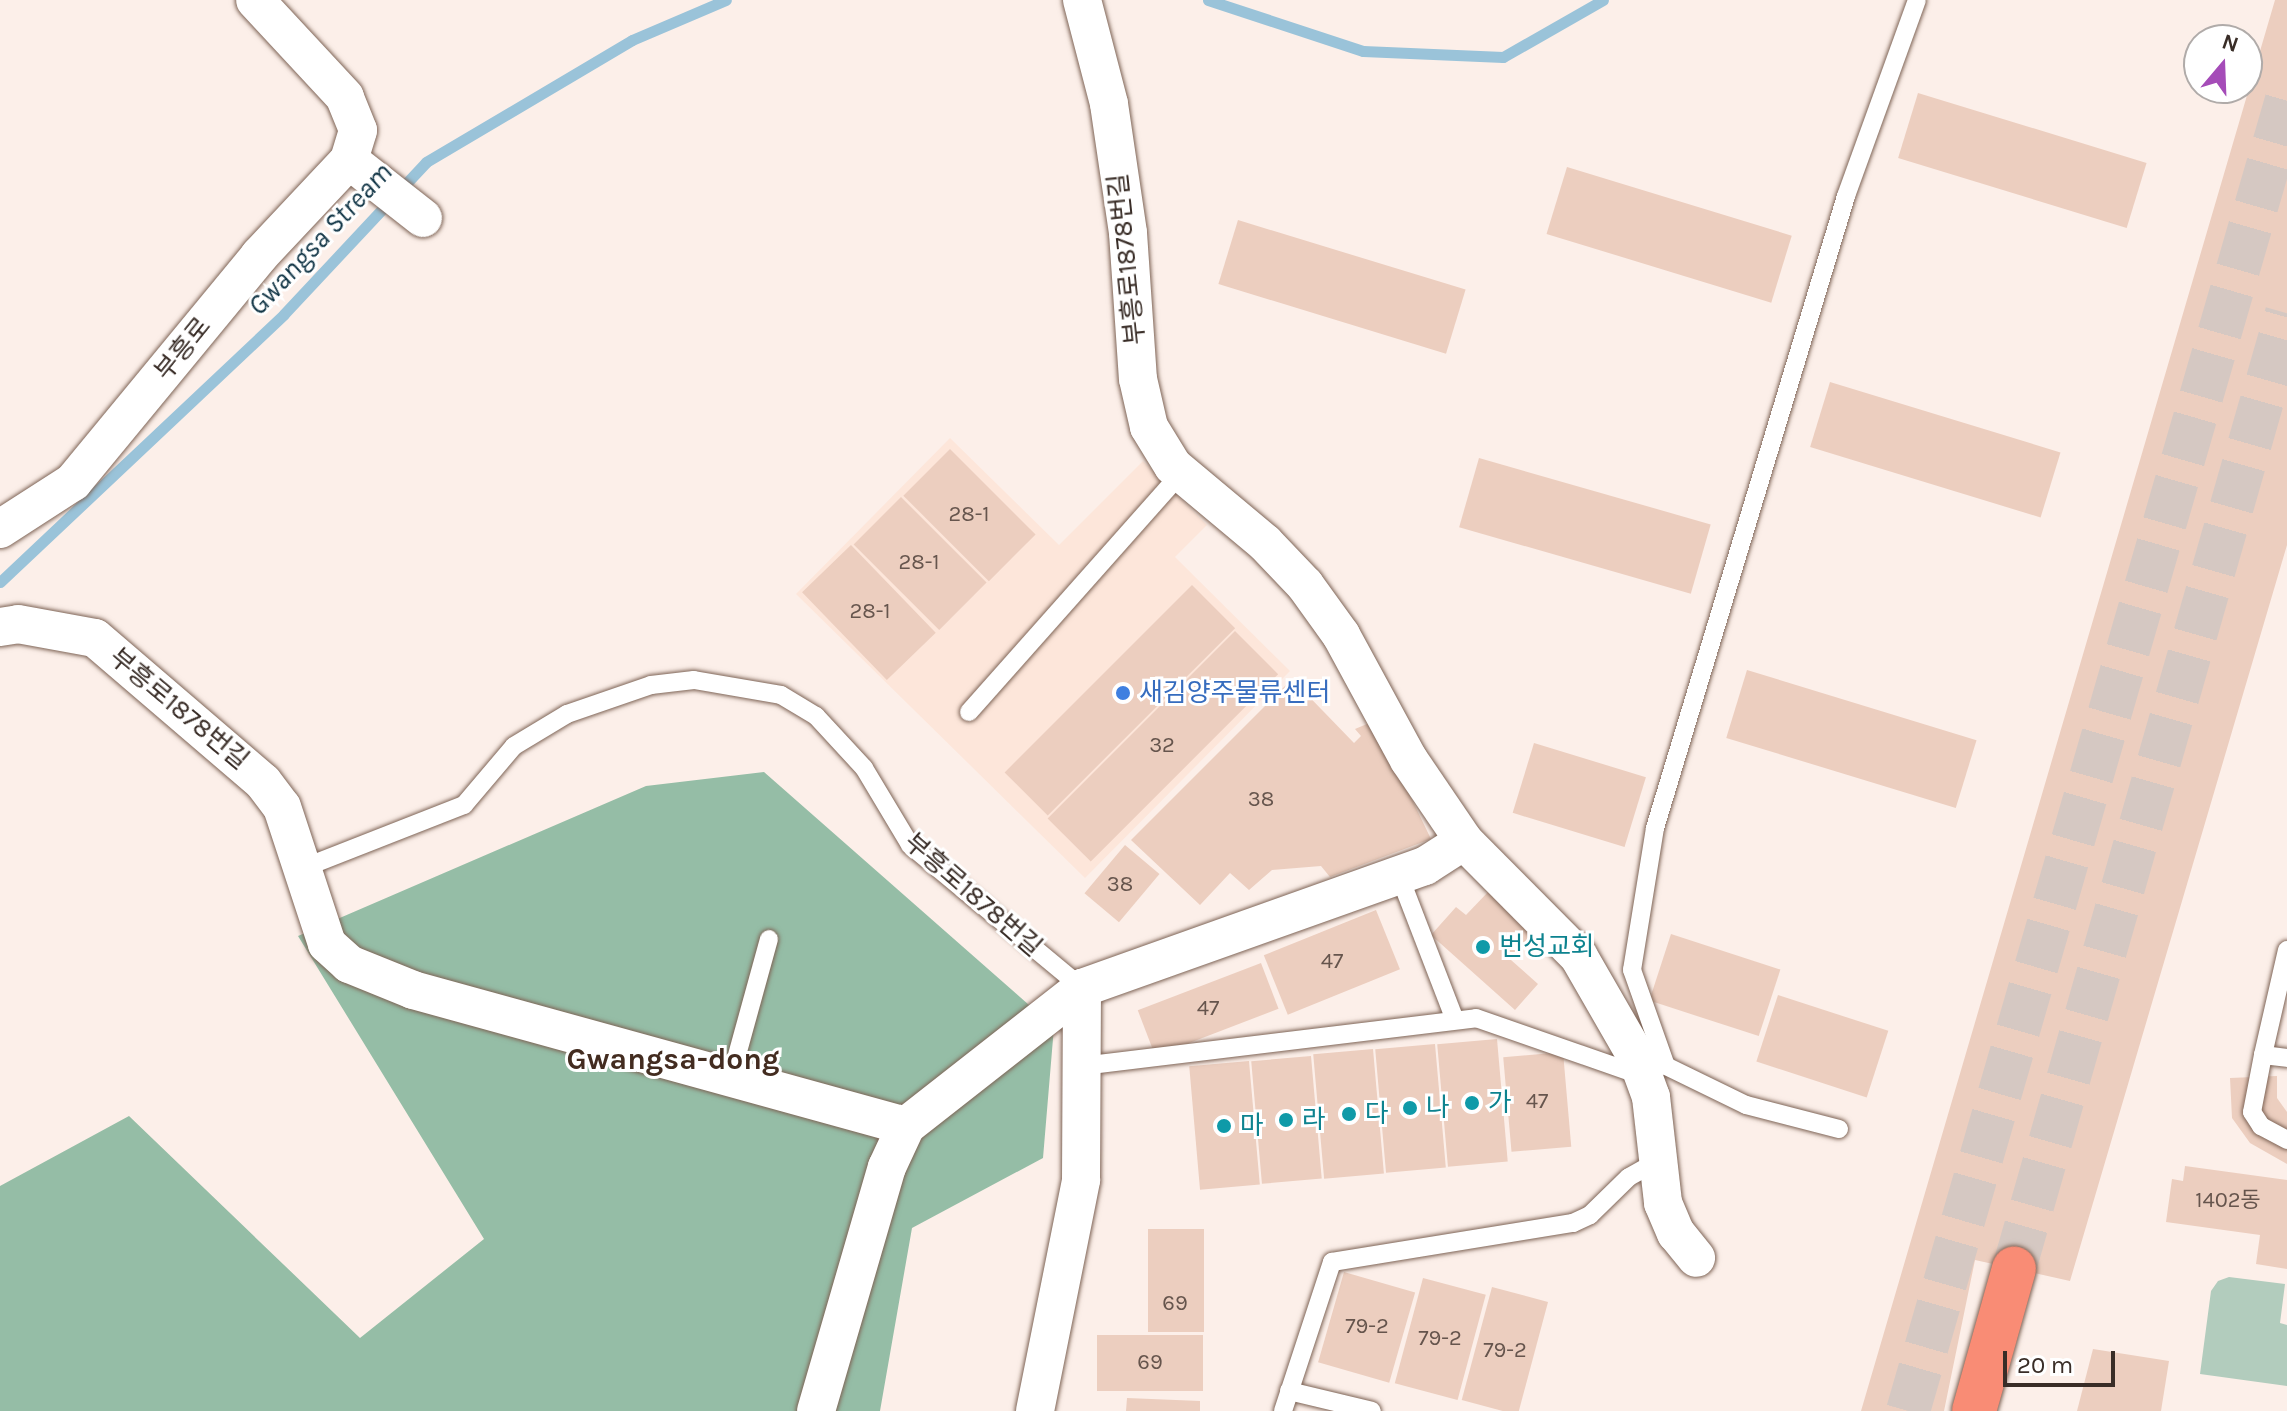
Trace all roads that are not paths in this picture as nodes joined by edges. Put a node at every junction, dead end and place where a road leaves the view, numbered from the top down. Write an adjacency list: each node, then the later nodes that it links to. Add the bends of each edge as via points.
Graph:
1 (255, 0): 4 (street, via 345,97 358,130)
2 (1917, 0): 23 (lane, via 1846,196 1655,828 1632,970 1666,1066 1746,1105)
3 (1083, 3): 6 (street, 부흥로1878번길, via 1109,104 1128,233 1142,402 1160,448)
4 (349, 160): 5 (street); 7 (street, 부흥로, via 259,256 73,482)
5 (419, 214)
6 (1181, 473): 9 (lane); 10 (street, 부흥로1878번길, via 1265,543 1305,585 1341,635 1409,760)
7 (0, 529)
8 (0, 627): 11 (street, 부흥로1878번길, via 18,624 95,638 263,782 282,807)
9 (969, 712)
10 (1464, 841): 12 (street, via 1449,854); 20 (street, 부흥로1878번길, via 1579,957 1609,1003)
11 (303, 868): 15 (lane, 부흥로1878번길, via 464,805 514,746 567,714 651,685 694,680 781,695 816,716 864,768 910,845); 21 (street, 부흥로1878번길, via 327,944 363,971 413,990)
12 (1399, 875): 15 (street); 16 (lane)
13 (769, 939): 21 (lane)
14 (2287, 950): 17 (lane)
15 (1082, 988): 19 (street); 22 (street)
16 (1455, 1020): 19 (lane); 20 (lane, via 1488,1020)
17 (2263, 1055): 18 (lane); 24 (lane, via 2252,1112 2261,1126)
18 (2287, 1058)
19 (1082, 1066): 30 (street, via 1081,1180)
20 (1643, 1076): 25 (street, 부흥로1878번길, via 1651,1097)
21 (731, 1077): 22 (street, 부흥로1878번길)
22 (906, 1126): 29 (street, via 887,1167)
23 (1839, 1129)
24 (2287, 1140)
25 (1656, 1162): 26 (street, 부흥로1878번길, via 1676,1233); 28 (lane, via 1573,1223 1332,1262)
26 (1696, 1258)
27 (2014, 1269): 33 (highway)
28 (1289, 1391): 31 (lane); 32 (lane)
29 (816, 1411)
30 (1035, 1411)
31 (1283, 1411)
32 (1372, 1411)
33 (1974, 1411)

